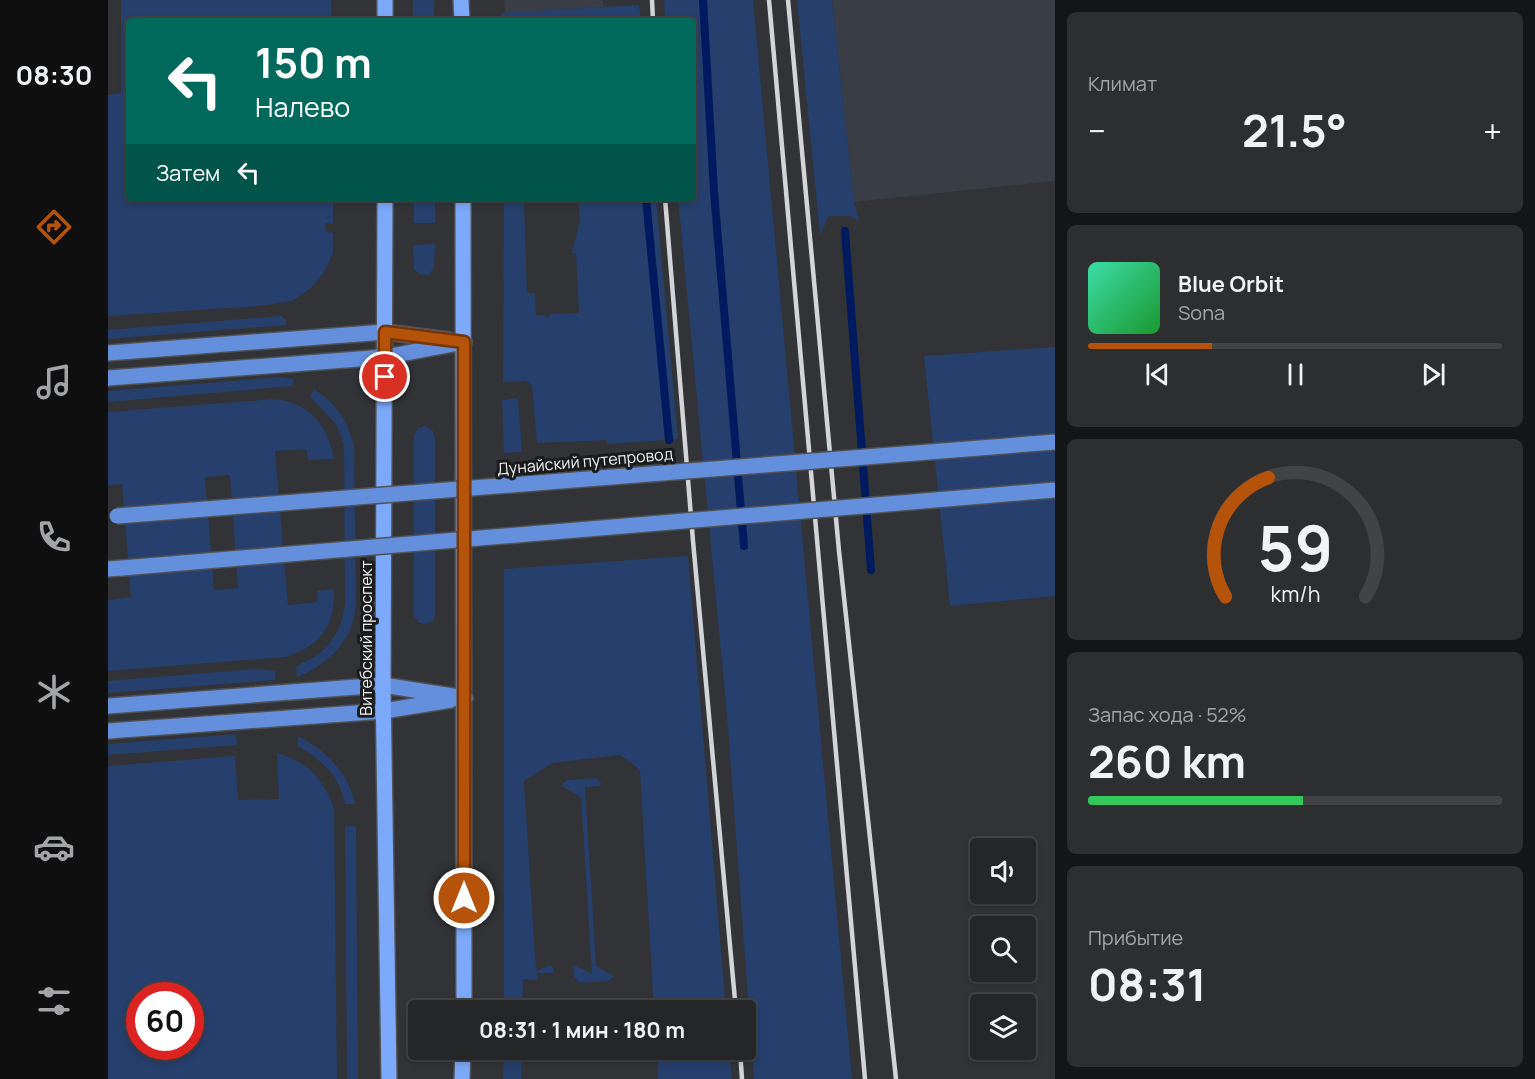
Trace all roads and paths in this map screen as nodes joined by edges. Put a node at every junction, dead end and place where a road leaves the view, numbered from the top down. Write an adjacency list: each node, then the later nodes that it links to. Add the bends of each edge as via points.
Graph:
1 (385, 0): 3 (main road)
2 (461, 0): 4 (main road)
3 (385, 18)
4 (462, 18)
5 (385, 201): 7 (main road, Витебский проспект)
6 (463, 201): 8 (main road)
7 (385, 332): 8 (main road); 9 (main road); 10 (main road, Витебский проспект)
8 (464, 342): 10 (main road); 17 (main road)
9 (108, 353)
10 (385, 357): 11 (main road); 16 (main road, Витебский проспект)
11 (108, 378)
12 (1055, 442): 14 (main road, Дунайский путепровод, bridge)
13 (1055, 490): 15 (main road, bridge)
14 (113, 516)
15 (115, 568)
16 (383, 685): 17 (main road); 18 (main road); 19 (main road, Витебский проспект)
17 (465, 698): 19 (main road); 21 (main road)
18 (108, 706)
19 (384, 711): 20 (main road); 23 (main road, Витебский проспект)
20 (108, 731)
21 (464, 1000)
22 (463, 1060): 24 (main road)
23 (389, 1079)
24 (462, 1079)

